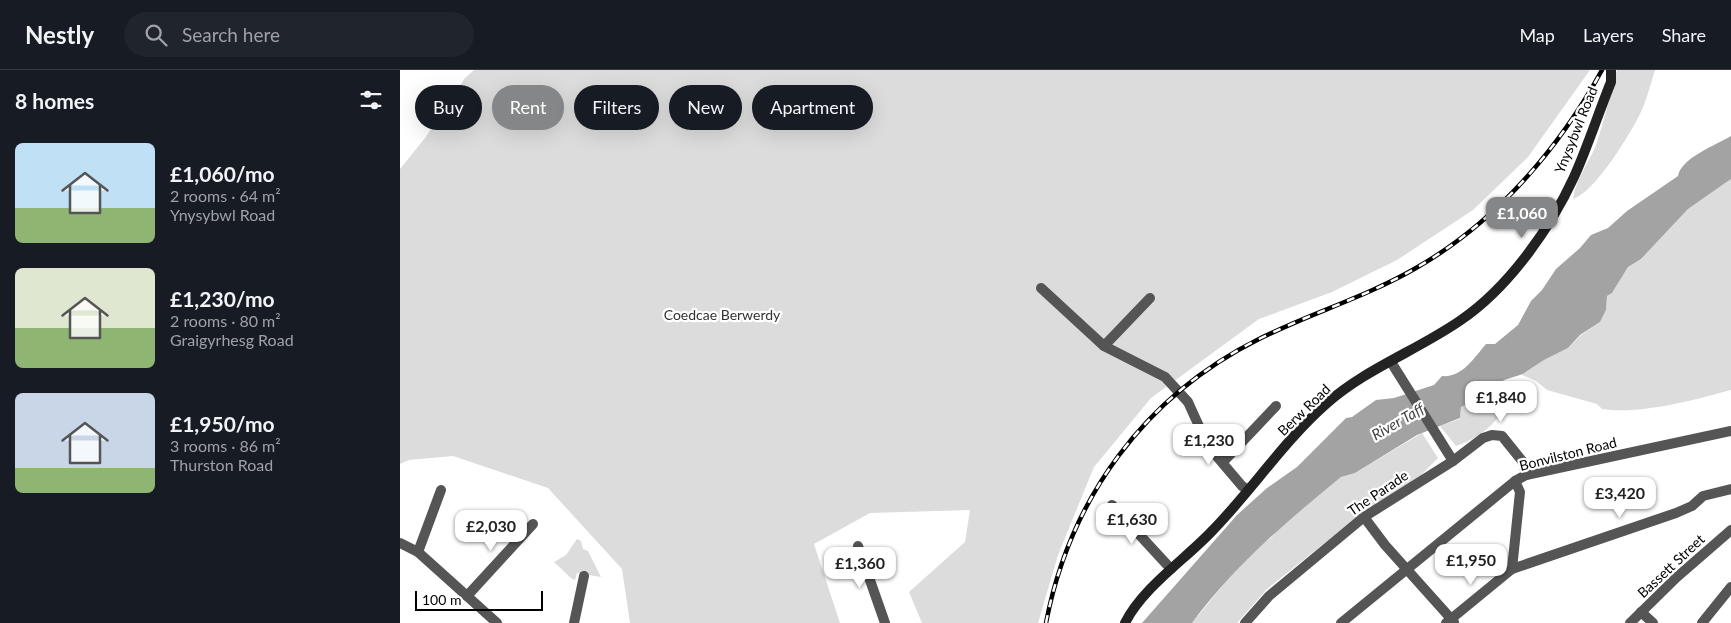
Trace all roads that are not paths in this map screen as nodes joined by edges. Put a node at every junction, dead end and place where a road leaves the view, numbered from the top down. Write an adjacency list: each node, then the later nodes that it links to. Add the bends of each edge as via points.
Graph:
1 (1611, 70): 5 (main road, Ynysybwl Road, via 1611,82 1574,177 1518,267 1487,300)
2 (1041, 288): 4 (street)
3 (1150, 298): 4 (street)
4 (1104, 346): 9 (street, via 1165,377 1188,402 1208,446)
5 (1394, 366): 8 (street); 13 (main road, Berw Road, via 1350,387 1326,404)
6 (1276, 406): 9 (street)
7 (1731, 432): 10 (street, Bonvilston Road)
8 (1452, 461): 10 (street, The Parade, via 1483,438 1502,436 1519,456); 16 (street, The Parade)
9 (1223, 462): 13 (street)
10 (1526, 475): 11 (street, Bonvilston Road)
11 (1516, 481): 22 (street, Bonvilston Road); 24 (street, via 1520,492)
12 (441, 490): 21 (street)
13 (1248, 490): 23 (main road, Berw Road, via 1213,531)
14 (1731, 490): 24 (street, via 1703,496 1692,506 1676,513)
15 (1112, 505): 23 (street)
16 (1364, 518): 22 (street); 34 (street, The Parade, via 1269,596)
17 (534, 524): 27 (street)
18 (1731, 530): 28 (street, Bassett Street)
19 (400, 543): 21 (street)
20 (858, 546): 32 (street)
21 (418, 552): 27 (street)
22 (1408, 568): 29 (street); 35 (street, Bonvilston Road)
23 (1171, 569): 33 (main road, Berw Road)
24 (1512, 569): 29 (street)
25 (584, 576): 31 (street)
26 (1731, 587): 38 (street)
27 (467, 596): 30 (street)
28 (1641, 612): 36 (street, Bassett Street); 37 (street)
29 (1451, 621)
30 (497, 623)
31 (574, 623)
32 (885, 623)
33 (1126, 623)
34 (1245, 623)
35 (1340, 623)
36 (1630, 623)
37 (1653, 623)
38 (1702, 623)

